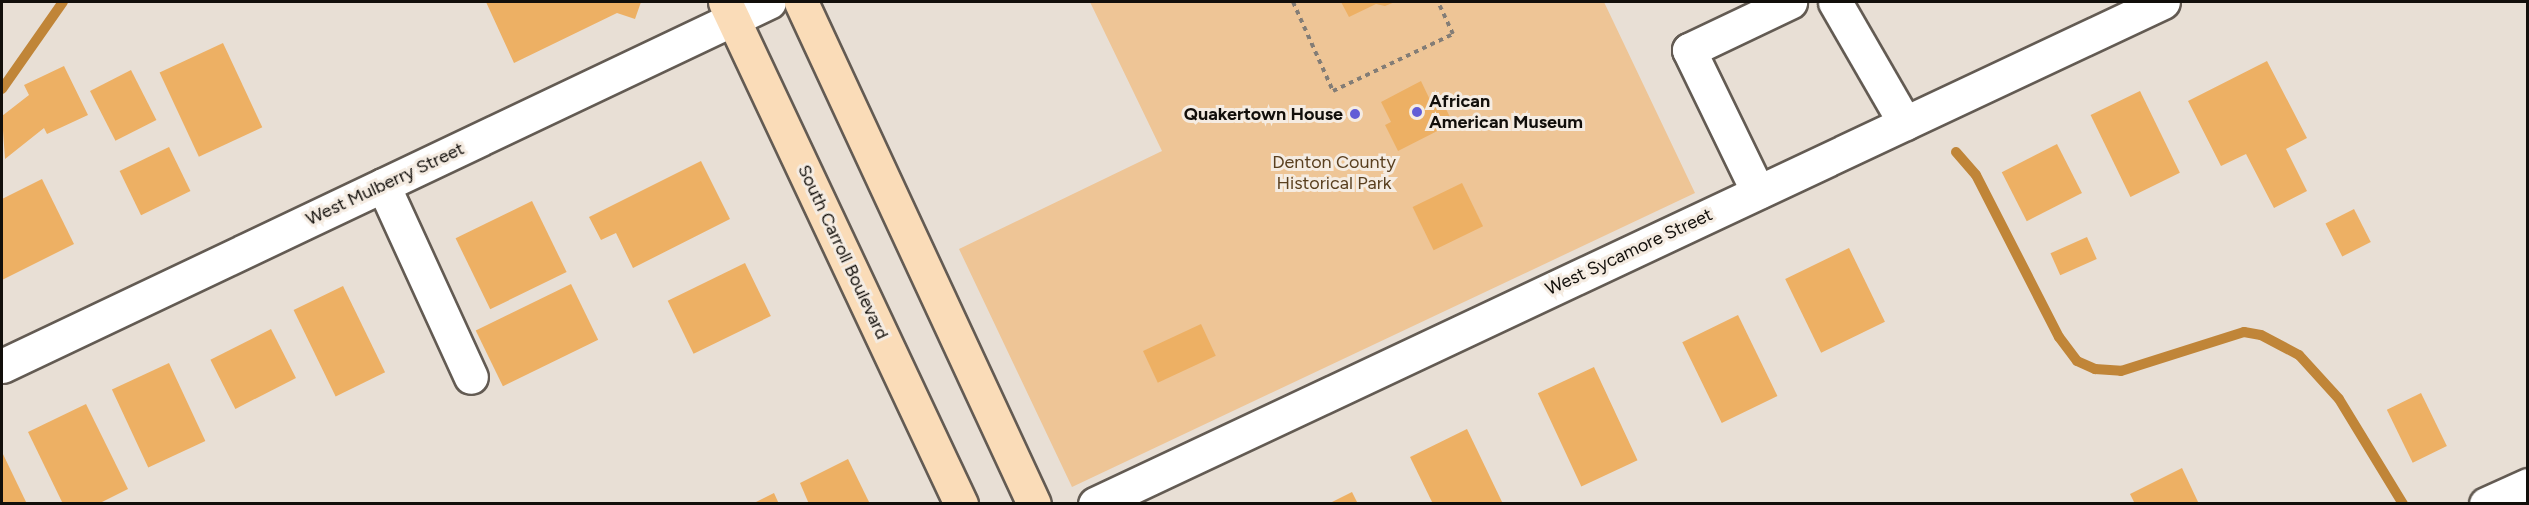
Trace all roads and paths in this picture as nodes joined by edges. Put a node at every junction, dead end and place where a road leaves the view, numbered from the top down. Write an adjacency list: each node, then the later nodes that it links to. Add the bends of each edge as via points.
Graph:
1 (769, 2): 8 (street, West Mulberry Street)
2 (801, 2): 16 (main road)
3 (1293, 2): 4 (path, via 1333,91 1453,34)
4 (1438, 2)
5 (1790, 2): 11 (street, via 1689,50)
6 (1835, 2): 9 (street)
7 (2163, 2): 9 (street, West Sycamore Street)
8 (729, 10): 10 (street, West Mulberry Street); 15 (main road, South Carroll Boulevard)
9 (1905, 123): 11 (street, West Sycamore Street)
10 (383, 185): 12 (street, West Mulberry Street); 13 (street)
11 (1758, 192): 17 (street, West Sycamore Street)
12 (2, 366)
13 (471, 378)
14 (2528, 485): 18 (street)
15 (962, 504)
16 (1034, 504)
17 (1095, 504)
18 (2487, 504)

